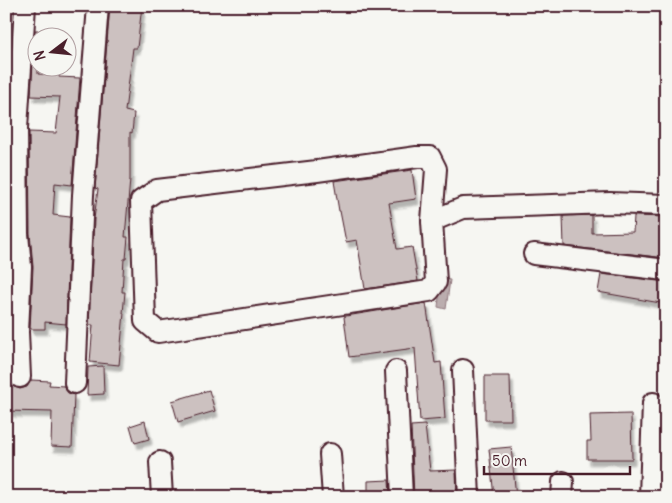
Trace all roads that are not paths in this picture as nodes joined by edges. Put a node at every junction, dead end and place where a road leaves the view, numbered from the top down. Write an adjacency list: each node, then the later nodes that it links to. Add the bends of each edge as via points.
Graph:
1 (26, 6): 9 (street, via 18,128)
2 (98, 6): 10 (street, via 84,187)
3 (666, 205): 4 (street, via 610,203 463,208)
4 (432, 222): 4 (street, via 436,282 429,290 158,332 145,321 141,201 157,190 430,157 436,169)
5 (534, 254): 6 (street)
6 (666, 270)
7 (463, 370): 17 (street)
8 (396, 371): 16 (street)
9 (20, 377)
10 (75, 383)
11 (653, 403): 18 (street)
12 (330, 454): 15 (street)
13 (160, 462): 14 (street)
14 (162, 497)
15 (333, 497)
16 (402, 497)
17 (469, 497)
18 (650, 497)

